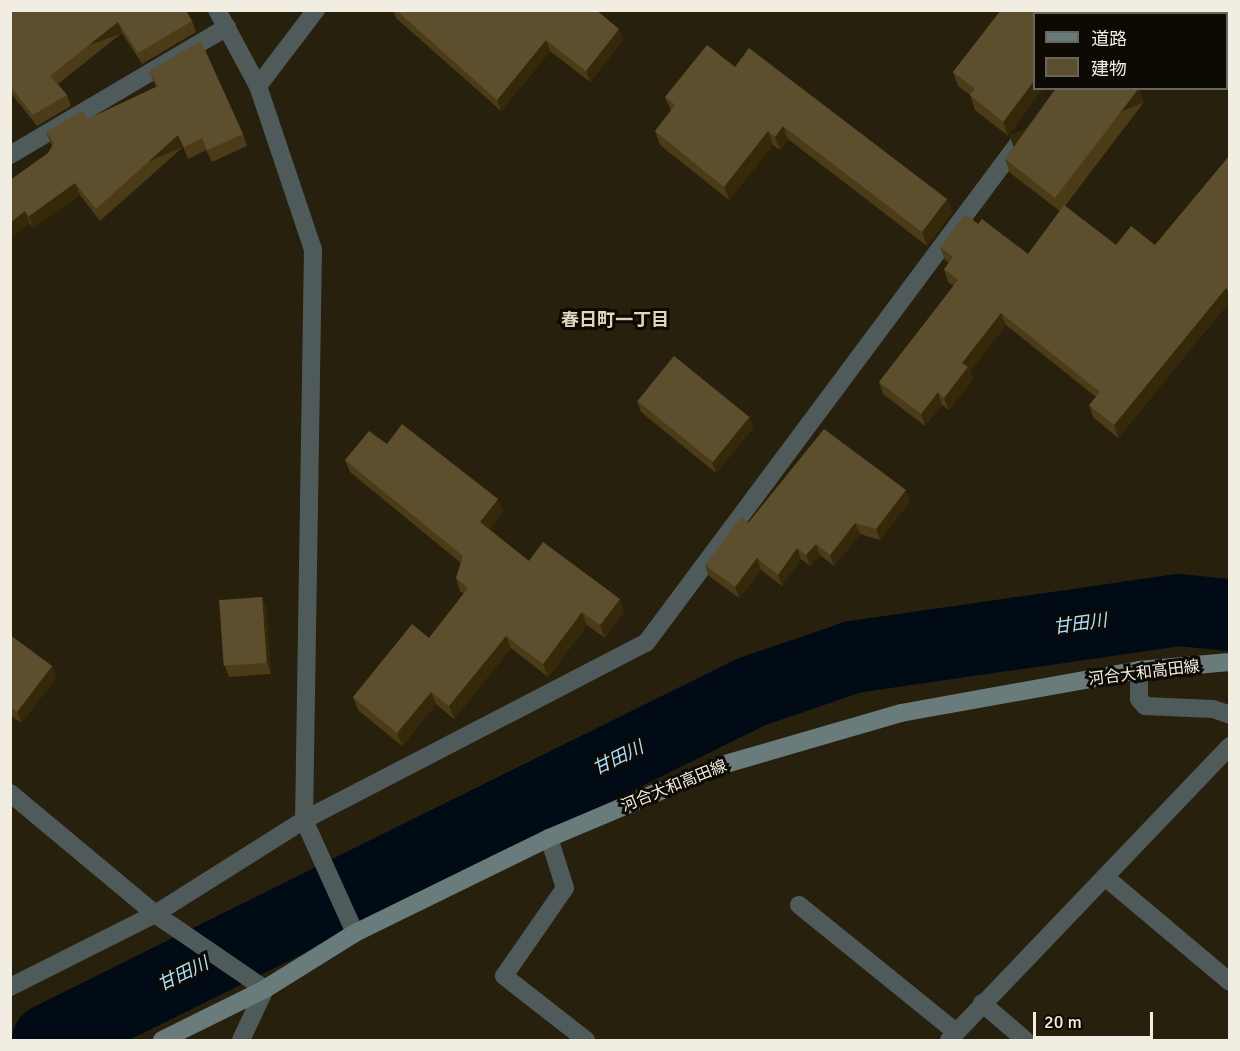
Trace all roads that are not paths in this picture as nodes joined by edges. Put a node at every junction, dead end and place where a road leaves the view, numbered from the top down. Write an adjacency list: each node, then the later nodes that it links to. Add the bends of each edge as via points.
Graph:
1 (217, 10): 3 (street)
2 (316, 10): 4 (street)
3 (227, 27): 4 (street); 6 (street)
4 (258, 86): 12 (street, via 312,249)
5 (1030, 127): 12 (street, via 646,644)
6 (10, 155)
7 (1230, 662): 8 (main road, 河合大和高田線)
8 (1140, 670): 9 (street, via 1139,699 1145,706); 13 (main road, 河合大和高田線, via 902,712 722,765)
9 (1230, 715)
10 (1230, 746): 14 (street)
11 (10, 793): 16 (street)
12 (304, 820): 16 (street); 17 (street)
13 (549, 838): 17 (main road, 河合大和高田線); 25 (street, via 565,888 504,976)
14 (1105, 877): 18 (street); 21 (street)
15 (799, 905): 22 (street)
16 (155, 914): 19 (street); 20 (street)
17 (355, 933): 20 (main road, 河合大和高田線)
18 (1230, 982)
19 (10, 987)
20 (265, 989): 23 (main road, 河合大和高田線); 24 (street)
21 (982, 1004): 22 (street); 26 (street)
22 (952, 1036)
23 (162, 1041)
24 (241, 1041)
25 (586, 1041)
26 (1025, 1041)

